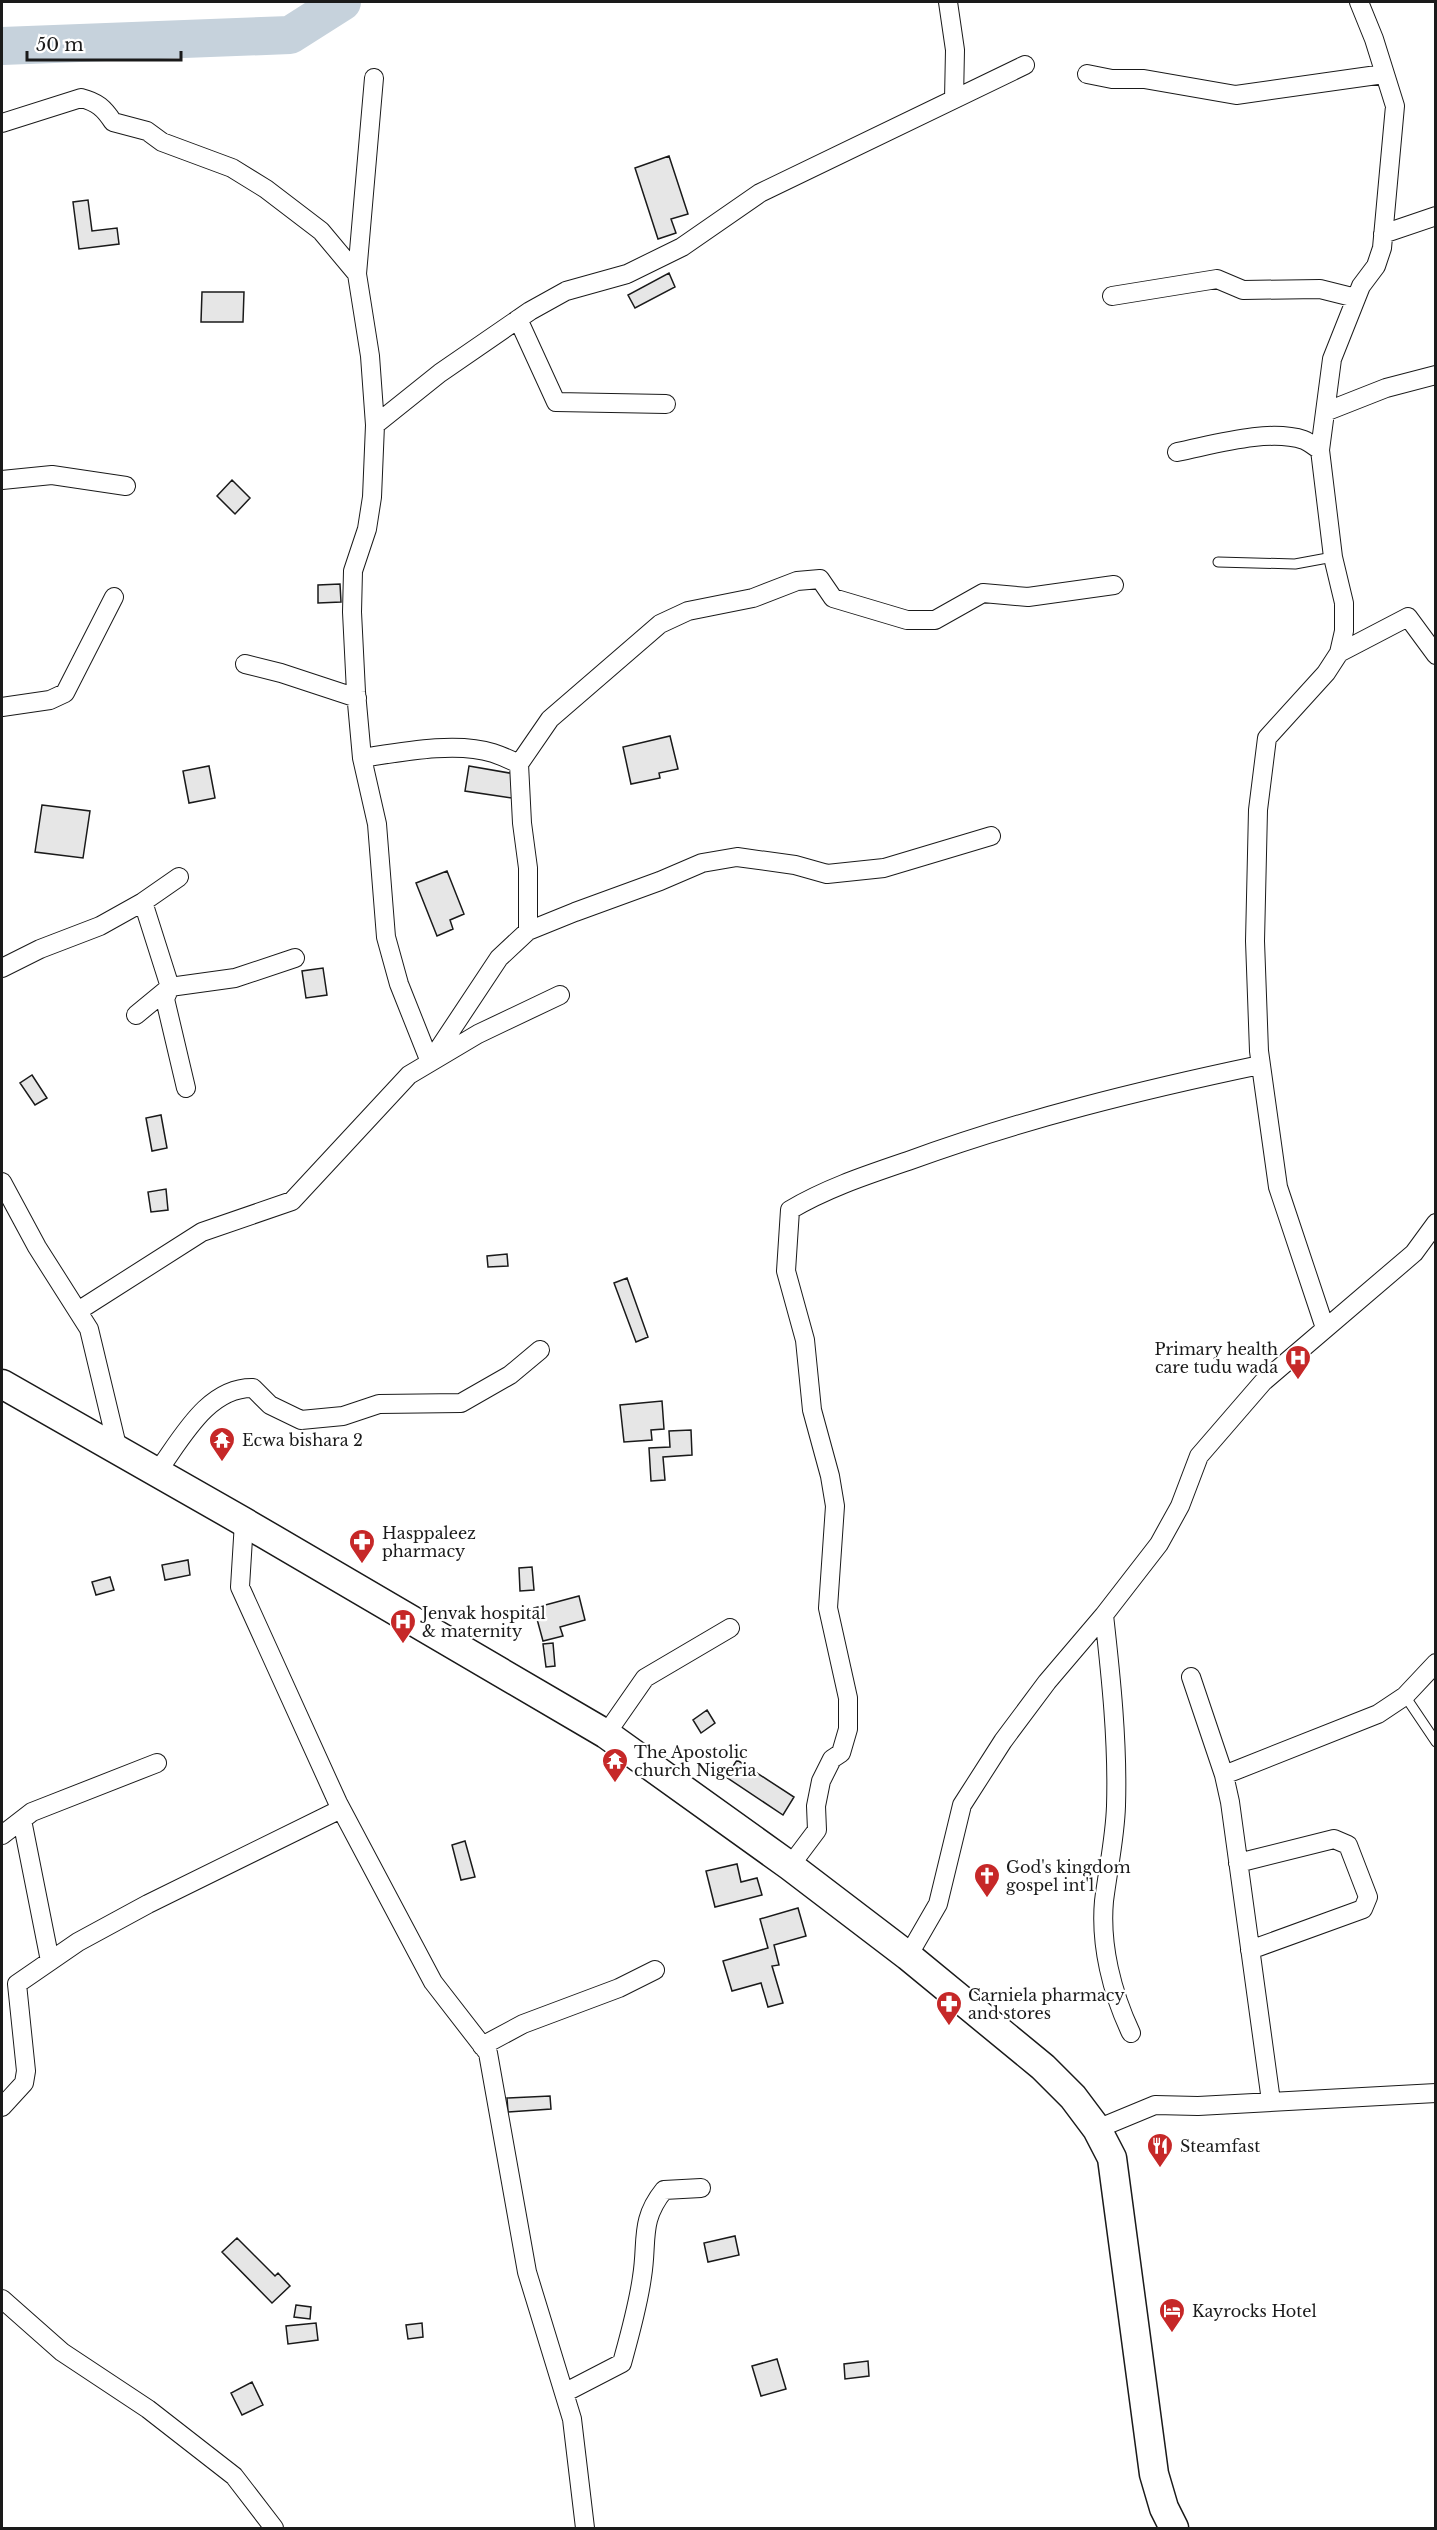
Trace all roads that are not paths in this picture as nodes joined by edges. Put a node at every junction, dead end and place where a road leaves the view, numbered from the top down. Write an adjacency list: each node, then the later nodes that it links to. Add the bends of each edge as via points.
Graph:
1 (948, 2): 7 (street, via 955,50)
2 (1359, 2): 5 (street)
3 (1025, 65): 7 (street)
4 (1087, 74): 5 (street, via 1144,79 1236,95)
5 (1384, 74): 10 (street, via 1395,106)
6 (374, 78): 11 (street)
7 (954, 99): 14 (street, via 760,193 682,248 627,274 566,291)
8 (2, 123): 11 (street, via 81,98 93,101 104,107 113,122 147,131 162,142 232,168 257,183 321,231)
9 (1436, 216): 10 (street)
10 (1383, 234): 13 (street, via 1376,266)
11 (357, 274): 18 (street, via 370,356)
12 (1112, 296): 13 (street, via 1217,279 1243,290 1320,289)
13 (1356, 298): 17 (street, via 1332,358)
14 (518, 319): 16 (street, via 556,402); 18 (street, via 440,373)
15 (1436, 375): 17 (street, via 1386,388)
16 (666, 404)
17 (1325, 412): 19 (street)
18 (375, 425): 30 (street, via 369,519 353,571)
19 (1320, 450): 20 (street, via 1304,441 1266,437); 23 (street)
20 (1177, 452)
21 (2, 480): 22 (street, via 52,475)
22 (126, 486)
23 (1333, 556): 24 (lane, via 1295,564); 27 (street, via 1344,603)
24 (1218, 562)
25 (1114, 585): 33 (street, via 1028,597 983,593 935,620 907,620 833,597 820,579 797,581 753,597 688,611 660,624 550,719)
26 (114, 597): 31 (street, via 65,693 50,700)
27 (1339, 653): 28 (street, via 1408,617); 44 (street, via 1326,673 1267,738 1258,810 1255,941)
28 (1436, 655)
29 (245, 664): 30 (street)
30 (357, 698): 32 (street)
31 (2, 707)
32 (362, 758): 33 (street, via 464,748 492,753); 43 (street, via 377,824 386,937 399,984)
33 (519, 764): 37 (street, via 528,868)
34 (991, 836): 37 (street, via 884,868 827,874 737,857 702,863)
35 (178, 877): 36 (street)
36 (142, 902): 39 (street, via 100,926 40,948); 40 (street)
37 (528, 931): 43 (street, via 499,958)
38 (295, 958): 40 (street, via 235,978)
39 (2, 969)
40 (170, 987): 42 (street); 45 (street, via 165,999)
41 (560, 995): 43 (street)
42 (136, 1015)
43 (430, 1062): 48 (street, via 409,1074 292,1201 202,1232)
44 (1260, 1065): 49 (street, via 1278,1187); 68 (street, via 1109,1099 972,1137 818,1193 790,1210 786,1271 805,1340 812,1410 836,1506 828,1608 848,1698 848,1729 841,1753 832,1759 821,1781 817,1830)
45 (186, 1088)
46 (2, 1182): 48 (street)
47 (1436, 1223): 49 (street, via 1414,1253)
48 (78, 1311): 52 (street, via 89,1329)
49 (1325, 1328): 55 (street, via 1263,1382 1199,1456 1180,1506 1159,1544)
50 (540, 1350): 53 (street, via 510,1375 461,1403 379,1404 343,1416 301,1420 270,1405 253,1388 240,1388 205,1407)
51 (2, 1384): 52 (main road)
52 (118, 1450): 53 (main road)
53 (157, 1472): 54 (main road)
54 (244, 1522): 60 (main road); 64 (street, via 240,1587)
55 (1104, 1615): 70 (street, via 1041,1690 962,1804 938,1904); 73 (street, via 1116,1805 1104,1903 1106,1952 1118,2007)
56 (730, 1628): 60 (street, via 645,1677)
57 (1436, 1663): 59 (street)
58 (1191, 1677): 63 (street)
59 (1405, 1696): 61 (lane); 63 (street, via 1378,1714)
60 (606, 1734): 68 (main road)
61 (1436, 1742)
62 (157, 1763): 65 (street, via 32,1812)
63 (1224, 1775): 67 (street)
64 (340, 1809): 71 (street, via 148,1904); 74 (street, via 433,1982)
65 (22, 1820): 66 (street); 71 (street)
66 (2, 1835)
67 (1238, 1863): 69 (street); 69 (street, via 1334,1839 1348,1845 1368,1897 1363,1909)
68 (790, 1866): 70 (main road)
69 (1250, 1950): 76 (street)
70 (908, 1956): 78 (main road, via 1042,2067 1073,2097)
71 (50, 1962): 77 (street, via 17,1984 26,2070 24,2083)
72 (655, 1970): 74 (street, via 619,1988 523,2024)
73 (1131, 2033)
74 (482, 2046): 81 (street, via 488,2054 527,2272)
75 (1436, 2093): 76 (street)
76 (1271, 2102): 78 (street, via 1155,2105)
77 (2, 2107)
78 (1096, 2129): 84 (main road, via 1112,2158 1154,2474)
79 (701, 2188): 81 (street, via 664,2190 652,2205 646,2228 643,2275 622,2362)
80 (2, 2300): 82 (street, via 62,2352 148,2409 234,2476)
81 (564, 2393): 83 (street, via 572,2419)
82 (274, 2529)
83 (585, 2529)
84 (1174, 2529)

